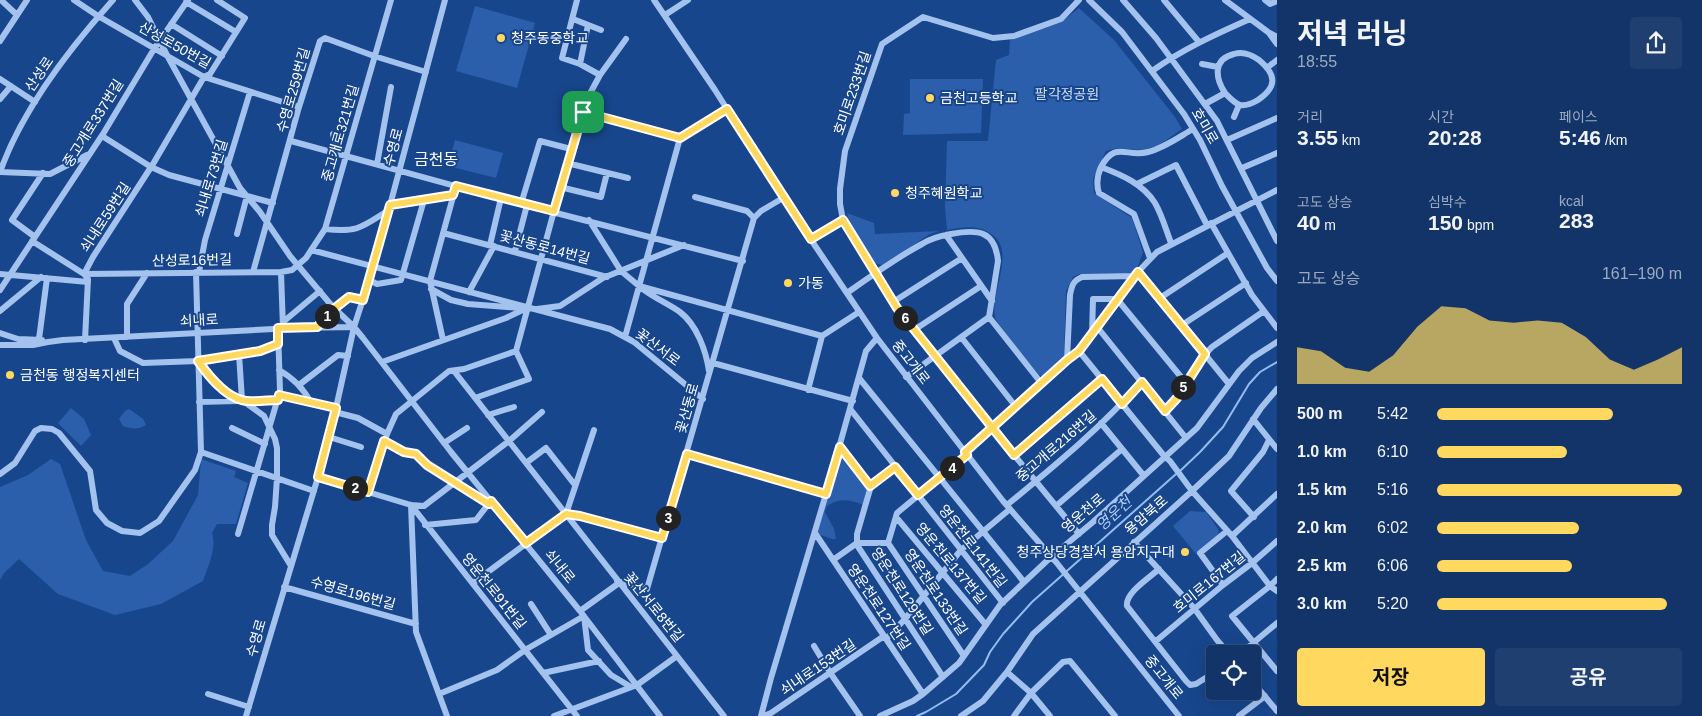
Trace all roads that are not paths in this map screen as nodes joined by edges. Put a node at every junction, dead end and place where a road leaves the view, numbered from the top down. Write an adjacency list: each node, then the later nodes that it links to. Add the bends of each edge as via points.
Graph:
1 (0, 0): 20 (street)
2 (27, 0): 20 (street)
3 (74, 0): 22 (street, 산성로50번길)
4 (113, 0): 22 (street, 산성로)
5 (135, 0): 33 (street)
6 (217, 0): 28 (street, 쇠내로59번길, via 245,18)
7 (391, 0): 39 (street, 중고개로321번길)
8 (445, 0): 48 (street, 수영로)
9 (577, 0): 23 (street)
10 (654, 0): 21 (street, 중고개로)
11 (688, 0): 21 (street)
12 (1079, 0): 109 (street, 호미로233번길, via 1061,19 1014,36 992,38 923,17 882,44 845,150 840,189)
13 (1089, 0): 47 (street, 호미로, via 1122,32)
14 (1123, 0): 41 (street)
15 (1164, 0): 35 (street)
16 (1225, 0): 24 (street)
17 (1265, 0): 19 (street, via 1270,4)
18 (187, 1): 25 (street, 중고개로337번길); 28 (street, 중고개로337번길)
19 (1277, 1)
20 (17, 15): 30 (street)
21 (665, 15): 63 (street, 중고개로)
22 (98, 16): 37 (street, 산성로50번길); 59 (street, 산성로)
23 (573, 19): 26 (street); 43 (street, via 562,58)
24 (1250, 19): 29 (street); 35 (street)
25 (171, 24): 33 (street, 중고개로337번길); 38 (street)
26 (588, 25): 27 (street); 43 (street)
27 (601, 30)
28 (236, 32): 38 (street, 쇠내로59번길)
29 (1268, 32): 31 (street); 36 (street)
30 (3, 33): 34 (street)
31 (1277, 37)
32 (626, 39): 49 (street)
33 (160, 40): 37 (street, 중고개로337번길); 40 (street)
34 (0, 41)
35 (1200, 42): 41 (street)
36 (1277, 44)
37 (154, 49): 40 (street, 산성로50번길); 69 (street, 중고개로337번길)
38 (222, 56): 50 (street, 쇠내로59번길, via 210,74)
39 (374, 56): 48 (street, 수영로259번길); 62 (street, 수영로259번길, via 325,38 320,42); 77 (street, 중고개로321번길)
40 (168, 57): 50 (street, 산성로50번길); 58 (street)
41 (1171, 58): 47 (street); 60 (street)
42 (1277, 60): 46 (street)
43 (580, 64): 49 (street)
44 (1202, 64): 45 (street)
45 (1218, 67): 46 (street, via 1225,56 1239,52 1255,57); 56 (street, via 1217,76)
46 (1268, 67): 52 (street, via 1275,76)
47 (1152, 71): 67 (street, 호미로)
48 (426, 72): 85 (street, 수영로)
49 (600, 75): 64 (street)
50 (204, 77): 55 (street, 산성로50번길); 58 (street, 쇠내로59번길)
51 (0, 79): 53 (street)
52 (1276, 84): 61 (street, via 1266,96)
53 (10, 86): 57 (street); 59 (street)
54 (391, 87): 80 (street)
55 (250, 92): 62 (street, 산성로50번길); 81 (street, 쇠내로73번길)
56 (1225, 93): 60 (street); 61 (street)
57 (0, 98)
58 (192, 98): 81 (street); 82 (street, 쇠내로59번길)
59 (35, 102): 78 (street, 산성로)
60 (1205, 104): 71 (street)
61 (1239, 105): 65 (street)
62 (299, 107): 72 (street, 수영로259번길)
63 (727, 109): 70 (street); 99 (street, 중고개로)
64 (583, 112): 70 (street); 73 (street)
65 (1234, 117)
66 (1277, 118): 71 (street)
67 (1193, 128): 83 (street, via 1158,149 1137,154 1114,153 1107,156); 105 (street, 호미로)
68 (333, 134): 74 (street)
69 (102, 136): 76 (street, 중고개로337번길); 82 (street)
70 (680, 138): 117 (street)
71 (1227, 140): 84 (street)
72 (291, 141): 74 (street); 102 (street, 수영로259번길)
73 (572, 149): 79 (street); 103 (street, via 540,141)
74 (333, 153): 77 (street)
75 (1277, 153): 84 (street)
76 (88, 155): 87 (street, via 50,174); 118 (street, 중고개로337번길)
77 (346, 156): 80 (street); 112 (street, 중고개로321번길)
78 (3, 159): 86 (street, 산성로)
79 (568, 163): 88 (street); 92 (street)
80 (377, 164): 85 (street)
81 (228, 166): 93 (street, 쇠내로73번길); 96 (street)
82 (152, 167): 93 (street); 142 (street, 쇠내로59번길)
83 (1101, 167): 90 (street); 128 (street, via 1097,178 1099,193 1134,214)
84 (1242, 168): 101 (street)
85 (400, 170): 91 (street); 104 (street, 수영로)
86 (0, 172): 87 (street)
87 (43, 173): 118 (street, via 12,220)
88 (607, 173): 89 (street); 92 (street, via 601,197)
89 (628, 178)
90 (1137, 184): 111 (street, via 1176,165); 121 (street, via 1155,203)
91 (456, 186): 95 (street); 98 (street)
92 (560, 187): 106 (street)
93 (221, 189): 96 (street); 134 (street, 쇠내로73번길)
94 (1277, 190): 101 (street, 영운천로133번길)
95 (453, 195): 100 (street); 114 (street)
96 (247, 196): 102 (street); 110 (street); 115 (street)
97 (695, 197): 107 (street, via 747,210)
98 (501, 198): 103 (street); 122 (street)
99 (783, 198): 107 (street); 119 (street, 중고개로)
100 (424, 200): 104 (street); 143 (street)
101 (1256, 200): 105 (street, 영운천로133번길); 113 (street)
102 (273, 203): 110 (street, 수영로259번길)
103 (524, 204): 106 (street); 125 (street)
104 (389, 208): 112 (street, via 354,230); 133 (street, 수영로)
105 (1235, 210): 111 (street, 영운천로133번길); 149 (street, 호미로)
106 (554, 211): 108 (street); 129 (street)
107 (754, 218): 130 (street, 꽃산동로)
108 (589, 220): 117 (street); 137 (street)
109 (843, 220): 119 (street); 139 (street)
110 (267, 224): 132 (street); 135 (street, 수영로259번길)
111 (1209, 224): 121 (street, 영운천로133번길); 126 (street)
112 (326, 229): 124 (street, 중고개로321번길)
113 (1274, 230): 120 (street)
114 (443, 233): 122 (street, 꽃산동로14번길); 148 (street)
115 (237, 234)
116 (946, 235): 127 (street); 139 (street, via 921,244); 163 (street, via 981,232 992,242 998,261)
117 (653, 238): 123 (street); 131 (street)
118 (34, 239): 141 (street, 중고개로337번길); 142 (street)
119 (811, 239): 158 (street, 중고개로)
120 (1277, 241)
121 (1171, 243): 128 (street, 영운천로133번길)
122 (492, 245): 125 (street, 꽃산동로14번길); 157 (street)
123 (684, 246): 130 (street); 131 (street)
124 (311, 250): 132 (street, 중고개로321번길); 133 (street, 꽃산서로)
125 (515, 252): 129 (street, 꽃산동로14번길)
126 (1228, 254): 151 (street); 160 (street)
127 (962, 258): 153 (street); 164 (street)
128 (1150, 258): 144 (street, 영운천로133번길)
129 (540, 259): 145 (street, 꽃산동로14번길); 166 (street)
130 (743, 261): 168 (street, 꽃산동로)
131 (646, 262): 137 (street); 152 (street)
132 (298, 264): 136 (street, 산성로16번길, via 292,270); 156 (street)
133 (374, 265): 143 (street, 꽃산서로); 147 (street, 수영로)
134 (197, 272): 135 (street, 산성로16번길); 138 (street, 산성로16번길); 181 (street, 쇠내로73번길)
135 (253, 272): 136 (street, 산성로16번길)
136 (281, 272): 173 (street)
137 (621, 272): 145 (street); 152 (street)
138 (147, 273): 142 (street, 산성로16번길); 184 (street, via 127,304)
139 (876, 273): 158 (street); 164 (street)
140 (0, 274): 141 (street)
141 (11, 274): 146 (street); 155 (street, 중고개로337번길)
142 (84, 274): 150 (street, 쇠내로59번길)
143 (404, 274): 147 (street, via 401,280 377,284); 148 (street, 꽃산서로)
144 (1136, 274): 160 (street); 161 (street, 영운천로133번길); 202 (street, via 1075,280 1070,295)
145 (607, 277): 159 (street, 꽃산동로14번길)
146 (44, 278): 150 (street); 169 (street); 189 (street)
147 (369, 280): 162 (street, 수영로)
148 (430, 281): 154 (street); 157 (street, 꽃산서로)
149 (1277, 281)
150 (88, 282): 190 (street, 쇠내로59번길)
151 (1246, 283): 170 (street); 175 (street)
152 (639, 286): 168 (street); 185 (street); 208 (street, 꽃산동로, via 681,313 689,322 708,360)
153 (981, 286): 163 (street); 179 (street)
154 (431, 289): 166 (street, via 451,300 475,305); 191 (street)
155 (0, 290)
156 (320, 291): 165 (street); 173 (street)
157 (469, 292): 166 (street, 꽃산서로)
158 (847, 293): 171 (street, 중고개로)
159 (576, 295): 167 (street, 꽃산서로, via 560,306)
160 (1160, 298): 175 (street)
161 (1118, 299): 177 (street, 영운천로133번길); 182 (street, via 1093,299); 213 (street)
162 (363, 300): 165 (street, via 349,297); 174 (street, 수영로)
163 (992, 301): 172 (street)
164 (893, 302): 179 (street)
165 (335, 308): 174 (street); 176 (street)
166 (527, 308): 167 (street, 꽃산서로); 191 (street); 196 (street)
167 (535, 310): 185 (street, 꽃산서로, via 610,329)
168 (729, 310): 183 (street); 205 (street, 꽃산동로)
169 (0, 311)
170 (1264, 311): 178 (street); 199 (street)
171 (859, 312): 183 (street); 188 (street, 중고개로)
172 (990, 317): 186 (street); 214 (street)
173 (281, 326): 176 (street, 쇠내로); 181 (street, 쇠내로); 194 (street)
174 (354, 326): 176 (street, 쇠내로); 200 (street, 수영로); 204 (street, 쇠내로)
175 (1182, 326): 199 (street)
176 (317, 327)
177 (1098, 328): 182 (street, 영운천로133번길); 212 (street)
178 (1277, 328)
179 (914, 330): 201 (street)
180 (0, 332): 189 (street, via 18,338)
181 (198, 333): 184 (street, 쇠내로); 203 (street, 쇠내로73번길)
182 (1092, 335): 197 (street, 영운천로133번길)
183 (822, 336): 218 (street)
184 (127, 337): 187 (street, 쇠내로)
185 (624, 337): 221 (street, 꽃산서로, via 654,357)
186 (961, 337): 201 (street); 228 (street)
187 (114, 338): 190 (street, 쇠내로); 203 (street, via 120,351 143,363)
188 (877, 338): 209 (street, 중고개로); 210 (street, via 866,351)
189 (39, 339): 192 (street)
190 (85, 340): 192 (street, 쇠내로)
191 (443, 340): 204 (street)
192 (48, 342): 195 (street, 쇠내로)
193 (1277, 342): 215 (street, 영운천로, via 1252,358)
194 (278, 344): 198 (street); 206 (street)
195 (0, 345)
196 (516, 351): 207 (street); 220 (street, via 530,379)
197 (1079, 351): 202 (street, 영운천로133번길); 211 (street)
198 (239, 354): 203 (street); 222 (street)
199 (1205, 354): 213 (street); 215 (street)
200 (348, 356): 216 (street, via 338,355); 230 (street, 수영로)
201 (935, 356): 209 (street); 239 (street)
202 (1067, 360): 214 (street, 영운천로133번길)
203 (198, 361): 222 (street, via 227,393); 225 (street, 쇠내로73번길)
204 (382, 362): 223 (street, 쇠내로)
205 (713, 363): 208 (street, 꽃산동로); 218 (street)
206 (279, 370): 216 (street); 219 (street)
207 (454, 371): 220 (street, 꽃산서로8번길); 223 (street, via 449,371)
208 (710, 376): 221 (street, 꽃산동로)
209 (906, 377): 256 (street, 중고개로)
210 (859, 378): 224 (street); 267 (street)
211 (1102, 379): 227 (street); 257 (street)
212 (1142, 382): 227 (street, 중고개로216번길); 232 (street)
213 (1186, 382): 232 (street)
214 (1042, 384): 228 (street, 영운천로133번길)
215 (1229, 384): 244 (street, 영운천로, via 1205,419)
216 (299, 385): 226 (street)
217 (1277, 389): 235 (street, 용암북로)
218 (808, 390): 224 (street)
219 (278, 398): 222 (street); 226 (street); 240 (street)
220 (475, 398): 234 (street, 꽃산서로8번길)
221 (703, 399): 255 (street, 꽃산동로)
222 (242, 400): 225 (street); 240 (street, via 264,416)
223 (412, 401): 242 (street, via 396,414); 248 (street, 쇠내로)
224 (853, 401): 231 (street)
225 (199, 402): 254 (street, 쇠내로73번길)
226 (311, 403): 230 (street)
227 (1122, 404): 236 (street, 중고개로216번길); 258 (street)
228 (1016, 406): 239 (street, 영운천로133번길)
229 (514, 407): 234 (street)
230 (336, 410): 242 (street); 243 (street, 수영로)
231 (850, 410): 251 (street); 260 (street, 영운천로141번길)
232 (1165, 411): 244 (street)
233 (542, 412): 245 (street)
234 (488, 415): 245 (street, 꽃산서로8번길)
235 (1253, 419): 246 (street); 274 (street, 용암북로, via 1229,456)
236 (1101, 423): 252 (street); 268 (street, 중고개로216번길)
237 (232, 428): 249 (street)
238 (466, 428): 248 (street)
239 (992, 428): 256 (street, 영운천로133번길); 257 (street)
240 (270, 429): 249 (street); 266 (street, via 277,448)
241 (594, 430): 270 (street)
242 (387, 434): 247 (street)
243 (328, 437): 250 (street); 265 (street, 수영로)
244 (1186, 438): 258 (street, 영운천로)
245 (509, 440): 259 (street, 꽃산서로8번길); 262 (street)
246 (1269, 440): 253 (street); 284 (street, via 1231,491)
247 (384, 441): 269 (street, via 404,452 416,454); 273 (street)
248 (444, 443): 262 (street, 쇠내로)
249 (265, 444): 261 (street)
250 (362, 447)
251 (840, 447): 271 (street); 275 (street)
252 (1122, 449): 264 (street); 280 (street)
253 (1277, 450)
254 (201, 452): 261 (street); 263 (street, via 195,470 159,521 140,533 122,531 107,523 96,510 90,471 59,433 52,429 35,431 15,462)
255 (687, 454): 275 (street); 291 (street, 꽃산동로)
256 (966, 454): 267 (street, 영운천로133번길); 281 (street, 중고개로)
257 (1014, 455): 268 (street)
258 (1167, 459): 264 (street, 영운천로); 274 (street)
259 (526, 463): 270 (street, via 546,448); 282 (street, 꽃산서로8번길)
260 (895, 467): 271 (street); 277 (street, 영운천로141번길)
261 (257, 472): 266 (street); 288 (street)
262 (468, 473): 269 (street); 278 (street, 쇠내로)
263 (0, 474)
264 (1144, 476): 289 (street, 영운천로)
265 (318, 477): 272 (street, 수영로); 273 (street)
266 (277, 478): 272 (street); 301 (street, via 272,535)
267 (940, 478): 277 (street, 영운천로133번길); 286 (street)
268 (1036, 482): 280 (street); 281 (street, 중고개로216번길)
269 (455, 483): 278 (street); 279 (street, via 424,506)
270 (575, 485): 282 (street)
271 (870, 486): 293 (street, 영운천로129번길)
272 (314, 491): 301 (street, 수영로)
273 (368, 492): 279 (street)
274 (1192, 492): 290 (street); 295 (street, 용암북로)
275 (826, 494): 287 (street)
276 (1277, 494): 284 (street)
277 (918, 495): 283 (street, 영운천로133번길); 297 (street, 영운천로141번길)
278 (490, 503): 285 (street, via 476,520); 296 (street, 쇠내로)
279 (411, 505): 285 (street, 영운천로91번길); 320 (street)
280 (1056, 506): 289 (street)
281 (1008, 507): 286 (street, 중고개로216번길); 298 (street, 중고개로)
282 (566, 514): 291 (street); 296 (street); 305 (street, 꽃산서로8번길)
283 (896, 517): 294 (street, 영운천로133번길); 303 (street, 영운천로137번길)
284 (1254, 517): 290 (street)
285 (425, 525): 307 (street, 영운천로91번길)
286 (982, 530): 297 (street, 중고개로216번길); 306 (street)
287 (814, 533): 299 (street, 영운천로127번길); 356 (street)
288 (238, 534)
289 (1079, 534): 298 (street, 영운천로)
290 (1229, 534): 300 (street); 308 (street, via 1200,553)
291 (662, 538): 305 (street, 꽃산동로, via 647,589)
292 (1277, 541): 300 (street, 호미로167번길)
293 (857, 542): 294 (street); 299 (street); 318 (street, 영운천로129번길)
294 (888, 542): 313 (street, 영운천로133번길)
295 (1134, 542): 302 (street); 312 (street, 용암북로)
296 (526, 543): 307 (street); 317 (street, 쇠내로)
297 (961, 550): 303 (street, 중고개로216번길); 314 (street, 영운천로141번길)
298 (1052, 556): 306 (street, 영운천로); 312 (street, 중고개로)
299 (833, 560): 323 (street, 영운천로127번길)
300 (1252, 563): 308 (street, 호미로167번길); 309 (street)
301 (291, 566): 310 (street, 수영로)
302 (1159, 569): 316 (street); 324 (street, via 1126,601)
303 (942, 572): 313 (street, 쇠내로153번길); 321 (street, 영운천로137번길)
304 (1277, 578): 309 (street)
305 (618, 582): 317 (street); 330 (street, 꽃산서로8번길)
306 (1024, 582): 314 (street, 영운천로)
307 (473, 583): 329 (street, 영운천로91번길)
308 (1223, 584): 316 (street, 호미로167번길)
309 (1270, 586): 311 (street); 325 (street, via 1232,616)
310 (284, 587): 320 (street, 수영로196번길); 347 (street, 수영로)
311 (1277, 591)
312 (1079, 592): 334 (street, 용암북로, via 1033,634); 363 (street, 중고개로)
313 (924, 596): 318 (street, 쇠내로153번길); 331 (street, 영운천로133번길)
314 (1003, 602): 321 (street, 영운천로)
315 (531, 604): 322 (street)
316 (1194, 608): 324 (street, 호미로167번길); 326 (street)
317 (582, 614): 322 (street); 332 (street, via 588,650); 340 (street, 쇠내로)
318 (905, 619): 323 (street, 쇠내로153번길); 338 (street, 영운천로129번길)
319 (1277, 623): 325 (street)
320 (416, 624): 344 (street)
321 (986, 625): 331 (street, 영운천로)
322 (551, 635): 329 (street)
323 (885, 638): 337 (street, 쇠내로153번길); 345 (street, 영운천로127번길)
324 (1156, 641): 339 (street, via 1190,685)
325 (1253, 642): 327 (street); 333 (street)
326 (1222, 645)
327 (1250, 645)
328 (814, 646): 337 (street)
329 (525, 650): 336 (street, 영운천로91번길); 344 (street, via 497,670)
330 (678, 656): 340 (street); 355 (street, 꽃산서로8번길)
331 (964, 656): 338 (street, 영운천로)
332 (599, 661): 336 (street); 340 (street, via 611,675)
333 (1274, 663): 335 (street)
334 (1007, 672): 342 (street); 359 (street, 용암북로, via 983,701)
335 (1277, 672)
336 (543, 673): 348 (street, 영운천로91번길)
337 (831, 674): 356 (street, 쇠내로153번길, via 771,714); 357 (street)
338 (943, 677): 345 (street, 영운천로)
339 (1206, 678)
340 (634, 686): 348 (street); 354 (street, 쇠내로)
341 (1261, 691): 346 (street)
342 (1031, 693): 360 (street); 361 (street); 362 (street, via 1063,662 1070,661)
343 (208, 694): 347 (street)
344 (439, 694): 351 (street)
345 (923, 694): 358 (street, 영운천로)
346 (1265, 696): 349 (street); 364 (street)
347 (249, 707): 350 (street, 수영로)
348 (572, 709): 352 (street); 353 (street, 영운천로91번길)
349 (1277, 710)
350 (246, 716)
351 (447, 716)
352 (554, 716)
353 (577, 716)
354 (660, 716)
355 (724, 716)
356 (763, 716)
357 (860, 716)
358 (880, 716)
359 (961, 716)
360 (1014, 716)
361 (1050, 716)
362 (1116, 716)
363 (1179, 716)
364 (1239, 716)

